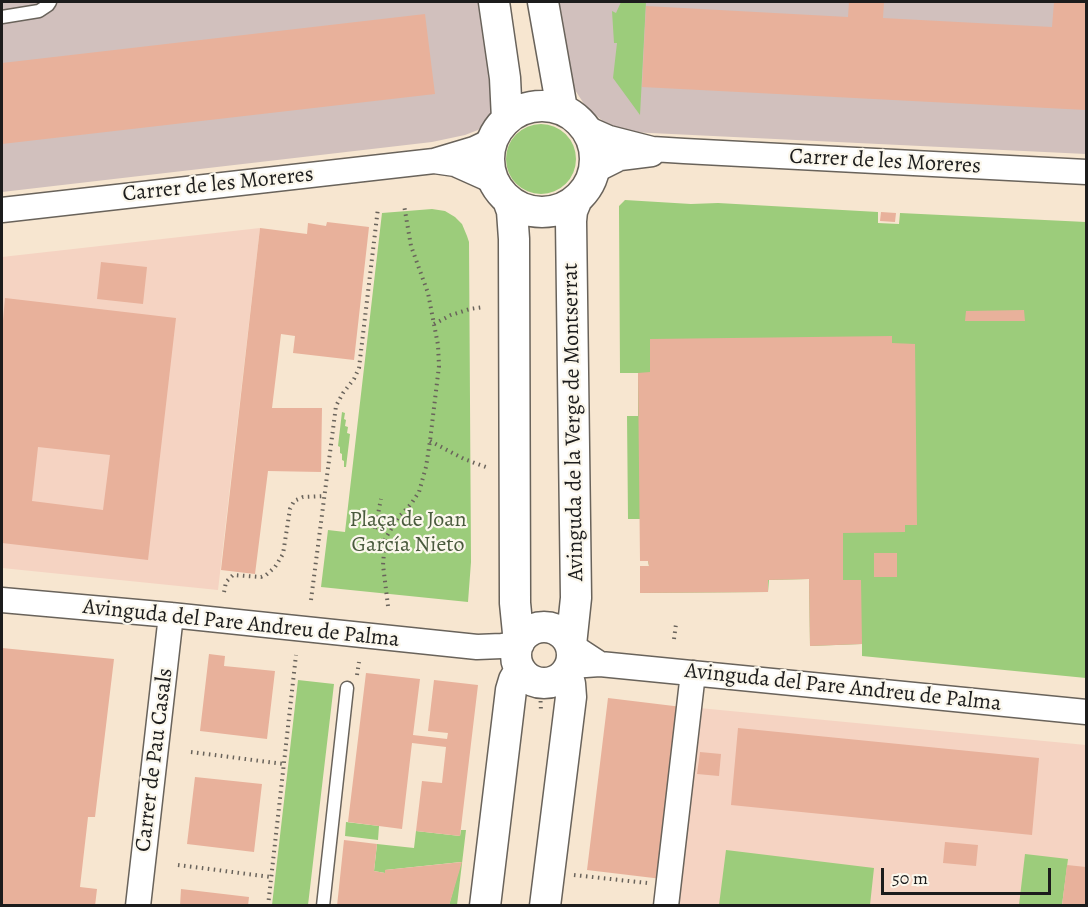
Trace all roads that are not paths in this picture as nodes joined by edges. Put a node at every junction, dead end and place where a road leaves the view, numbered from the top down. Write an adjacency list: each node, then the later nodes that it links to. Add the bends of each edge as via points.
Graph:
1 (50, 2): 4 (lane, via 39,11)
2 (494, 2): 6 (street, via 506,78)
3 (543, 2): 5 (street)
4 (2, 18)
5 (573, 118): 6 (street, via 539,105 519,111); 7 (street, Carrer de les Moreres, via 609,138); 9 (street, via 591,138)
6 (500, 129): 8 (street, Carrer de les Moreres, via 474,148); 11 (street, via 489,152 489,164)
7 (684, 151): 9 (street, Carrer de les Moreres, via 620,158); 10 (street, Carrer de les Moreres)
8 (434, 161): 11 (street, Carrer de les Moreres, via 455,164); 13 (street, Carrer de les Moreres)
9 (594, 171): 12 (street)
10 (1086, 172)
11 (501, 190): 12 (street, via 518,206 529,210 551,210); 16 (street, via 512,211 514,239)
12 (577, 199): 17 (street, Avinguda de la Verge de Montserrat, via 572,211 576,598)
13 (2, 210)
14 (2, 600): 15 (street, Avinguda del Pare Andreu de Palma)
15 (171, 615): 16 (street, Avinguda del Pare Andreu de Palma, via 481,648); 22 (street, Carrer de Pau Casals)
16 (518, 658): 17 (street, via 526,677 541,683 560,679); 17 (street, via 524,636 532,630 550,627 566,637); 24 (street)
17 (570, 661): 18 (street, Avinguda del Pare Andreu de Palma); 25 (street, Avinguda de la Verge de Montserrat, via 571,697)
18 (693, 673): 20 (street, Avinguda del Pare Andreu de Palma); 21 (street)
19 (347, 688): 23 (lane)
20 (1086, 712)
21 (667, 896)
22 (138, 906)
23 (323, 906)
24 (485, 906)
25 (545, 906)

